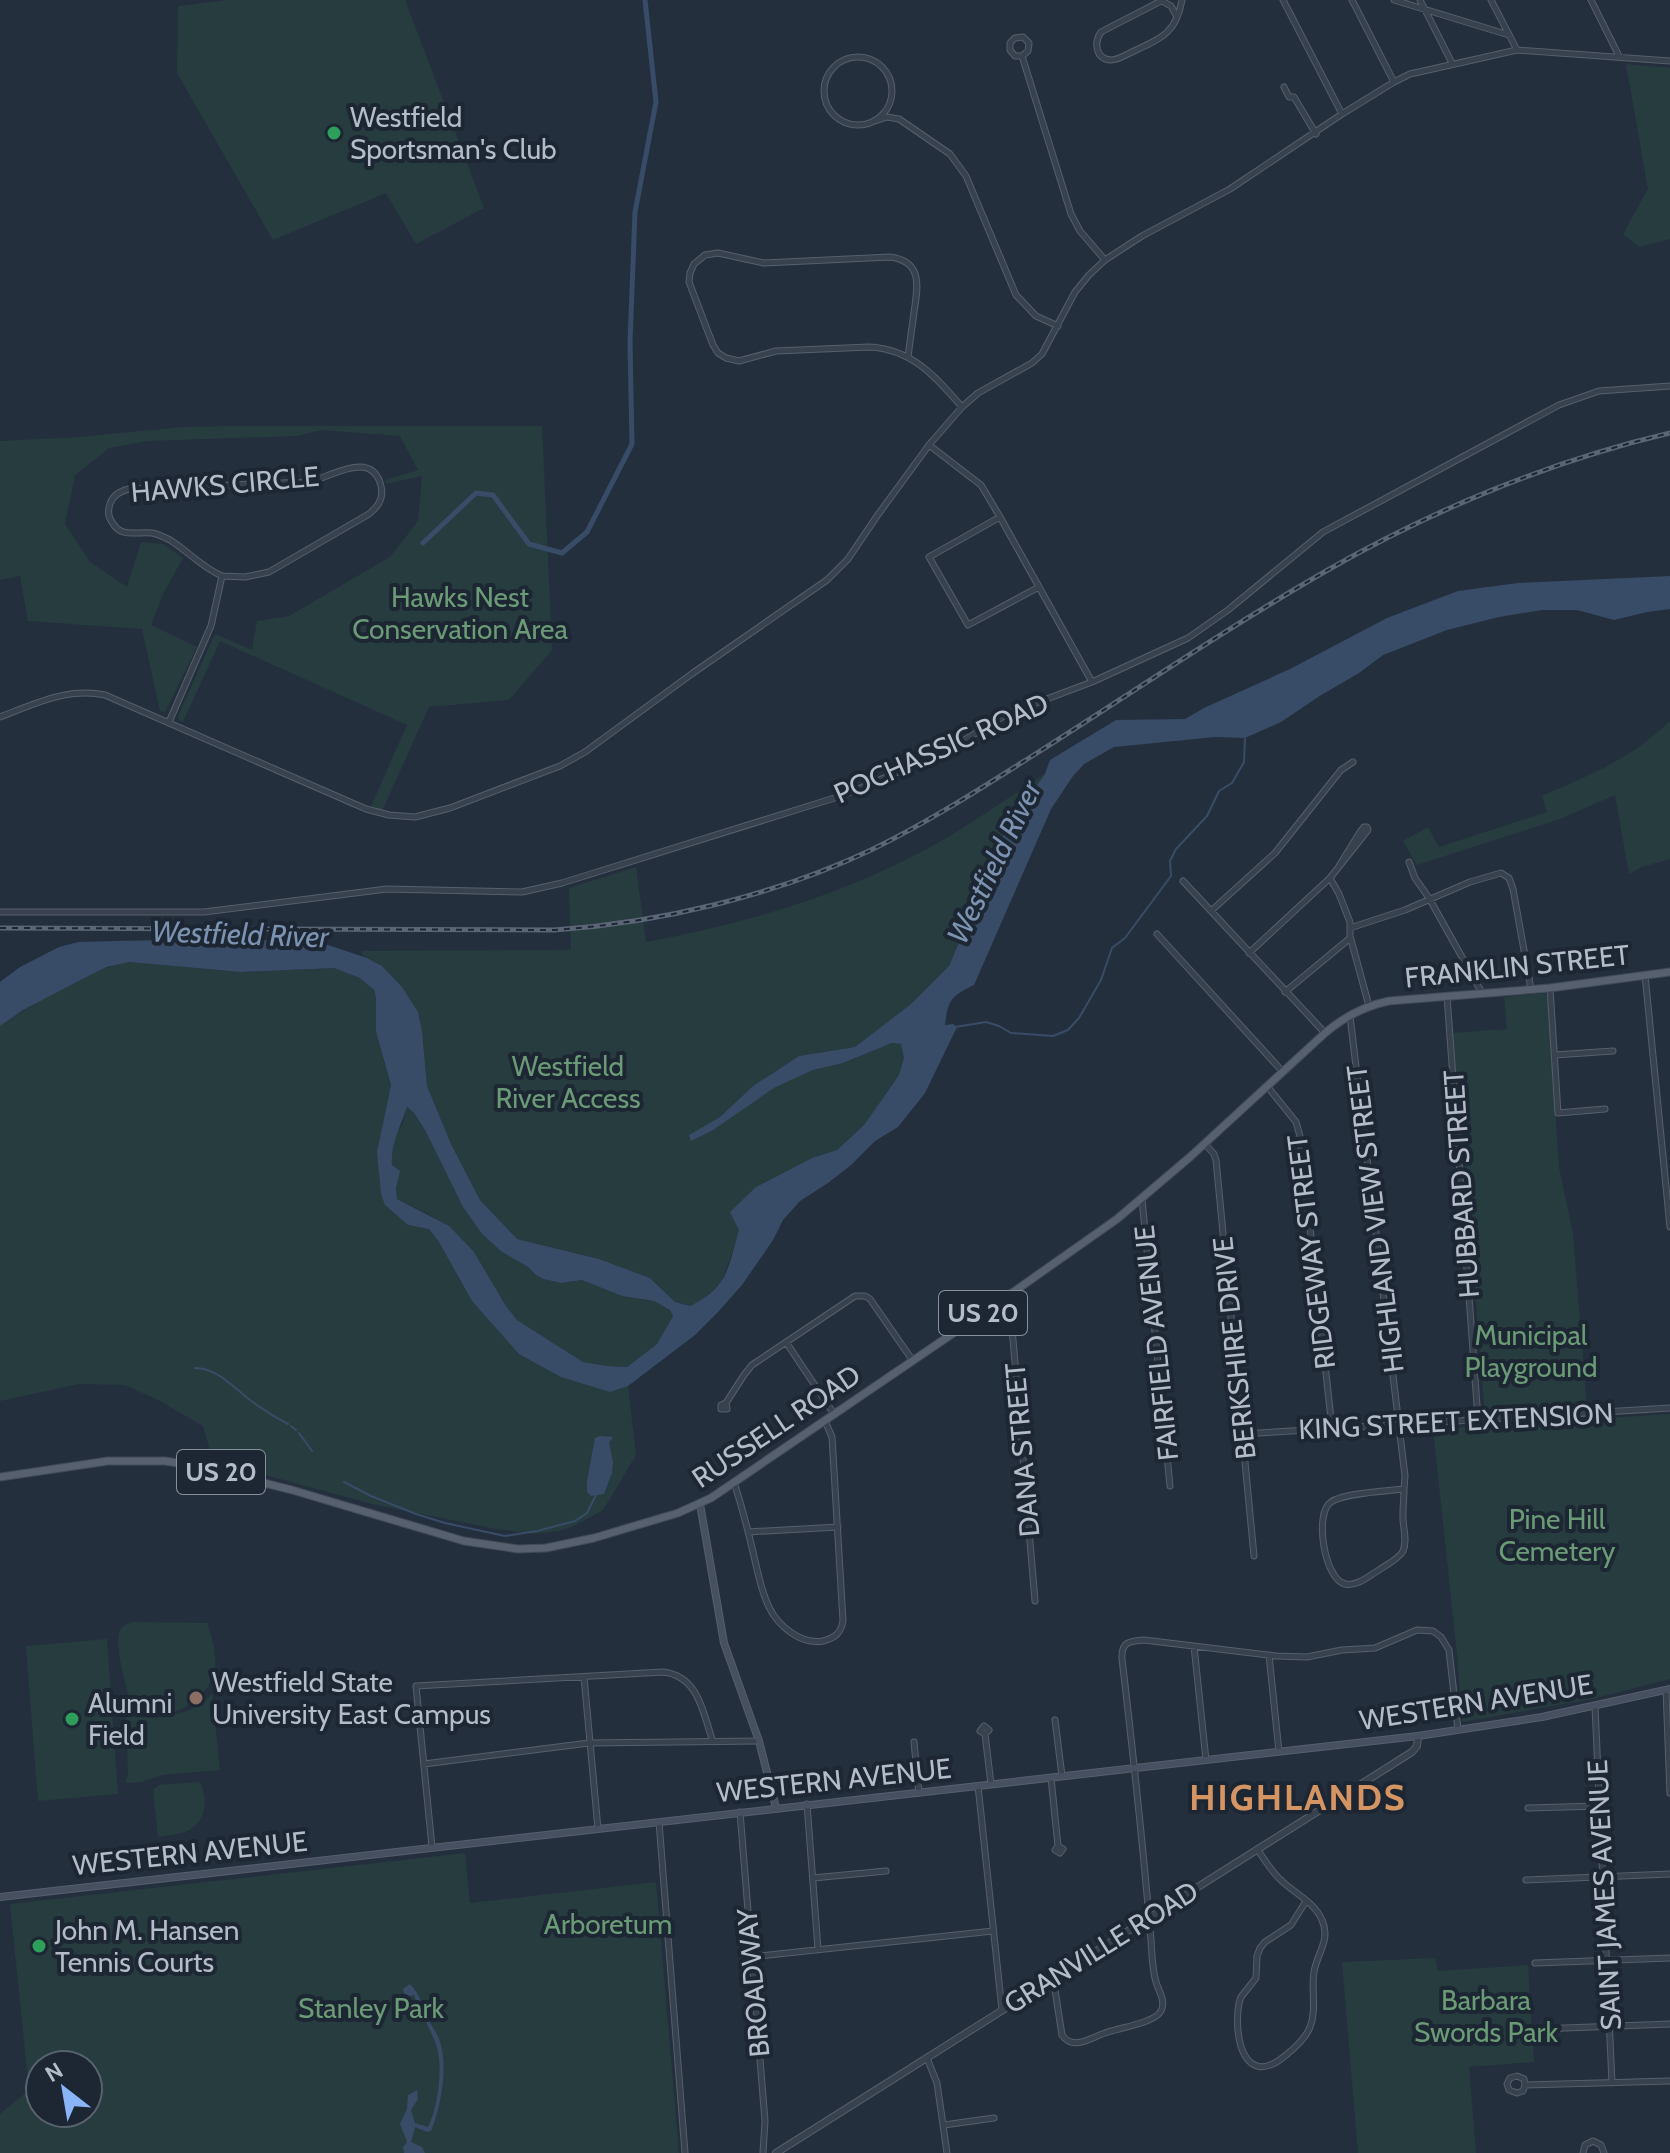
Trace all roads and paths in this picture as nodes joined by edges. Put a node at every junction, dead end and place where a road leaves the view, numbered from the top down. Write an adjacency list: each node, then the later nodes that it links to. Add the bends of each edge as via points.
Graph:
1 (1162, 0): 10 (street); 10 (street, via 1101,32 1096,41 1100,54 1109,60 1119,58 1165,35)
2 (1182, 0): 10 (street)
3 (1283, 0): 20 (street)
4 (1352, 0): 17 (street)
5 (1394, 0): 9 (street)
6 (1420, 0): 9 (street)
7 (1491, 0): 11 (street)
8 (1591, 0): 14 (street)
9 (1425, 10): 11 (street); 16 (street)
10 (1178, 18)
11 (1509, 35): 12 (street)
12 (1517, 50): 14 (street); 16 (street)
13 (1022, 56): 13 (street, via 1010,50 1015,38 1029,43); 24 (street, via 1071,214)
14 (1620, 57): 15 (street)
15 (1670, 61)
16 (1452, 63): 17 (street)
17 (1394, 82): 20 (street)
18 (1284, 87): 23 (street)
19 (891, 99): 21 (street); 22 (street); 22 (street, via 889,77 874,62 847,59 830,72 824,92 834,116 854,125)
20 (1342, 114): 23 (street)
21 (899, 119): 22 (street); 25 (street, via 957,162 1016,295 1036,316)
22 (875, 121)
23 (1316, 134): 24 (street)
24 (1105, 260): 25 (street, via 1075,292)
25 (1058, 326): 28 (street, via 1037,359)
26 (908, 357): 26 (street, via 918,284 911,267 899,259 764,263 714,253 692,268 690,286 711,339 718,353 730,360 776,351 869,347); 28 (street)
27 (1670, 386): 33 (street, POCHASSIC ROAD, via 1599,391 1559,405 1323,532 1188,638)
28 (962, 407): 29 (street)
29 (929, 445): 30 (street, via 981,485); 35 (street, via 848,559 827,580 585,752 450,808 415,817 366,809)
30 (1000, 517): 32 (street); 32 (street, via 929,557 968,625)
31 (222, 576): 31 (street, HAWKS CIRCLE, via 167,538 120,531 109,516 113,498 129,489 308,482 353,466 378,479 381,496 369,514 269,572); 35 (street, via 211,626)
32 (1039, 587): 33 (street)
33 (1092, 682): 43 (street, POCHASSIC ROAD, via 1007,714 945,752 844,795 522,892 387,889 204,912)
34 (0, 717): 35 (street, via 62,695 89,692)
35 (169, 722)
36 (1353, 762): 42 (street, via 1275,853)
37 (1409, 862): 41 (street)
38 (1339, 866): 38 (street, via 1363,838 1367,827 1360,832); 39 (street)
39 (1330, 878): 44 (street); 47 (street)
40 (1183, 881): 42 (street)
41 (1429, 898): 44 (street); 51 (street, via 1505,875 1513,889); 53 (street)
42 (1211, 911): 47 (street)
43 (0, 912)
44 (1350, 928): 46 (street)
45 (1157, 934): 60 (street)
46 (1350, 936): 52 (street); 55 (street)
47 (1249, 953): 52 (street)
48 (1670, 972): 49 (main road, FRANKLIN STREET / US 20)
49 (1645, 975): 50 (main road, FRANKLIN STREET / US 20); 64 (street)
50 (1550, 988): 51 (main road, FRANKLIN STREET / US 20); 59 (street)
51 (1531, 989): 53 (main road, FRANKLIN STREET / US 20)
52 (1285, 992): 57 (street)
53 (1482, 993): 54 (main road, FRANKLIN STREET / US 20)
54 (1447, 996): 55 (main road, FRANKLIN STREET / US 20); 73 (street, HUBBARD STREET)
55 (1369, 1006): 56 (main road, RUSSELL ROAD / US 20)
56 (1350, 1015): 57 (main road, RUSSELL ROAD / US 20); 75 (street, HIGHLAND VIEW STREET)
57 (1325, 1033): 60 (main road, RUSSELL ROAD / US 20)
58 (1613, 1051): 59 (street)
59 (1555, 1055): 62 (street, via 1558,1113)
60 (1283, 1072): 61 (main road, RUSSELL ROAD / US 20)
61 (1267, 1086): 63 (main road, RUSSELL ROAD / US 20); 76 (street, RIDGEWAY STREET, via 1296,1122 1300,1136)
62 (1605, 1109)
63 (1205, 1144): 65 (main road, RUSSELL ROAD / US 20); 77 (street, BERKSHIRE DRIVE, via 1216,1160)
64 (1666, 1153): 66 (street)
65 (1142, 1199): 67 (main road, RUSSELL ROAD / US 20); 80 (street, FAIRFIELD AVENUE)
66 (1670, 1227)
67 (1002, 1300): 69 (main road, RUSSELL ROAD / US 20); 86 (street, DANA STREET, via 1013,1339)
68 (786, 1342): 69 (street, via 847,1299 862,1295 873,1302); 70 (street, via 746,1371); 72 (street)
69 (913, 1361): 72 (main road, RUSSELL ROAD / US 20)
70 (726, 1403)
71 (1670, 1408): 73 (street, KING STREET EXTENSION)
72 (835, 1414): 74 (main road, RUSSELL ROAD / US 20)
73 (1478, 1419): 75 (street, KING STREET EXTENSION)
74 (825, 1421): 79 (main road, RUSSELL ROAD / US 20); 83 (street, via 832,1437)
75 (1399, 1424): 76 (street, KING STREET EXTENSION); 81 (street, HIGHLAND VIEW STREET)
76 (1332, 1428): 77 (street, KING STREET EXTENSION)
77 (1242, 1434): 85 (street, BERKSHIRE DRIVE)
78 (0, 1477): 82 (main road, RUSSELL ROAD / US 20, via 108,1461 165,1461 292,1490 464,1541 518,1549 577,1543)
79 (734, 1482): 82 (main road, RUSSELL ROAD / US 20); 84 (street)
80 (1170, 1486)
81 (1404, 1489): 81 (street, via 1344,1497 1326,1506 1322,1517 1328,1565 1339,1581 1356,1583 1403,1551)
82 (700, 1504): 96 (main road, via 724,1643)
83 (838, 1527): 84 (street); 84 (street, via 842,1627 834,1637 817,1641 787,1629 769,1608)
84 (748, 1532)
85 (1254, 1556)
86 (1035, 1601)
87 (1194, 1646): 88 (street); 101 (street); 103 (street, via 1144,1640 1122,1649)
88 (1269, 1655): 93 (street, via 1313,1657 1378,1647 1417,1630 1433,1631 1449,1650); 100 (street)
89 (584, 1677): 97 (street, via 677,1674 696,1693); 99 (street); 102 (street, via 416,1686)
90 (1668, 1690): 91 (main road, WESTERN AVENUE); 108 (street)
91 (1595, 1706): 93 (main road, WESTERN AVENUE); 112 (street, SAINT JAMES AVENUE)
92 (1055, 1720): 104 (street)
93 (1458, 1730): 95 (main road, WESTERN AVENUE)
94 (985, 1734): 106 (street)
95 (1418, 1736): 100 (main road, WESTERN AVENUE); 120 (street, GRANVILLE ROAD, via 1412,1752)
96 (759, 1741): 97 (street); 113 (main road)
97 (713, 1742): 99 (street)
98 (914, 1742): 109 (street)
99 (589, 1743): 102 (street); 117 (street)
100 (1279, 1752): 101 (main road, WESTERN AVENUE)
101 (1206, 1760): 103 (main road, WESTERN AVENUE)
102 (424, 1764): 119 (street)
103 (1135, 1768): 104 (main road, WESTERN AVENUE); 128 (street)
104 (1062, 1776): 105 (main road, WESTERN AVENUE)
105 (1051, 1778): 106 (main road, WESTERN AVENUE); 118 (street)
106 (991, 1784): 107 (main road, WESTERN AVENUE)
107 (978, 1786): 109 (main road, WESTERN AVENUE); 129 (street)
108 (1670, 1786): 110 (street)
109 (919, 1793): 111 (main road, WESTERN AVENUE)
110 (1670, 1793)
111 (807, 1804): 113 (main road, WESTERN AVENUE); 124 (street)
112 (1600, 1806): 114 (street); 123 (street, SAINT JAMES AVENUE)
113 (776, 1808): 115 (main road, WESTERN AVENUE)
114 (1528, 1808)
115 (740, 1812): 116 (main road, WESTERN AVENUE); 131 (street, BROADWAY)
116 (659, 1822): 117 (main road, WESTERN AVENUE); 146 (street)
117 (598, 1829): 119 (main road, WESTERN AVENUE)
118 (1058, 1846)
119 (432, 1847): 126 (main road, WESTERN AVENUE)
120 (1257, 1849): 127 (street, via 1275,1875); 128 (street, GRANVILLE ROAD)
121 (886, 1871): 124 (street)
122 (1670, 1874): 123 (street)
123 (1603, 1877): 125 (street); 133 (street, SAINT JAMES AVENUE)
124 (813, 1878): 130 (street)
125 (1526, 1880)
126 (0, 1897)
127 (1306, 1901): 127 (street, via 1323,1921 1326,1938 1314,1973 1312,2022 1302,2040 1278,2062 1256,2066 1241,2050 1240,2000 1256,1978 1260,1948 1291,1925)
128 (1150, 1916): 135 (street, GRANVILLE ROAD); 135 (street, via 1154,1974 1163,2000 1158,2016 1079,2043 1068,2042 1061,2031)
129 (993, 1931): 130 (street); 136 (street)
130 (818, 1949): 131 (street)
131 (751, 1957): 147 (street, BROADWAY)
132 (1670, 1958): 133 (street)
133 (1607, 1960): 134 (street); 138 (street, SAINT JAMES AVENUE)
134 (1535, 1963)
135 (1053, 1977): 136 (street, GRANVILLE ROAD)
136 (1002, 2010): 140 (street, GRANVILLE ROAD)
137 (1670, 2024): 138 (street)
138 (1609, 2026): 139 (street); 142 (street, SAINT JAMES AVENUE)
139 (1539, 2029)
140 (927, 2058): 145 (street); 148 (street, GRANVILLE ROAD)
141 (1670, 2081): 142 (street)
142 (1612, 2083): 143 (street)
143 (1525, 2085)
144 (994, 2118): 145 (street)
145 (944, 2125): 149 (street)
146 (685, 2153)
147 (763, 2153)
148 (776, 2153)
149 (947, 2153)
150 (1583, 2153): 151 (street, via 1593,2141)
151 (1604, 2153)

